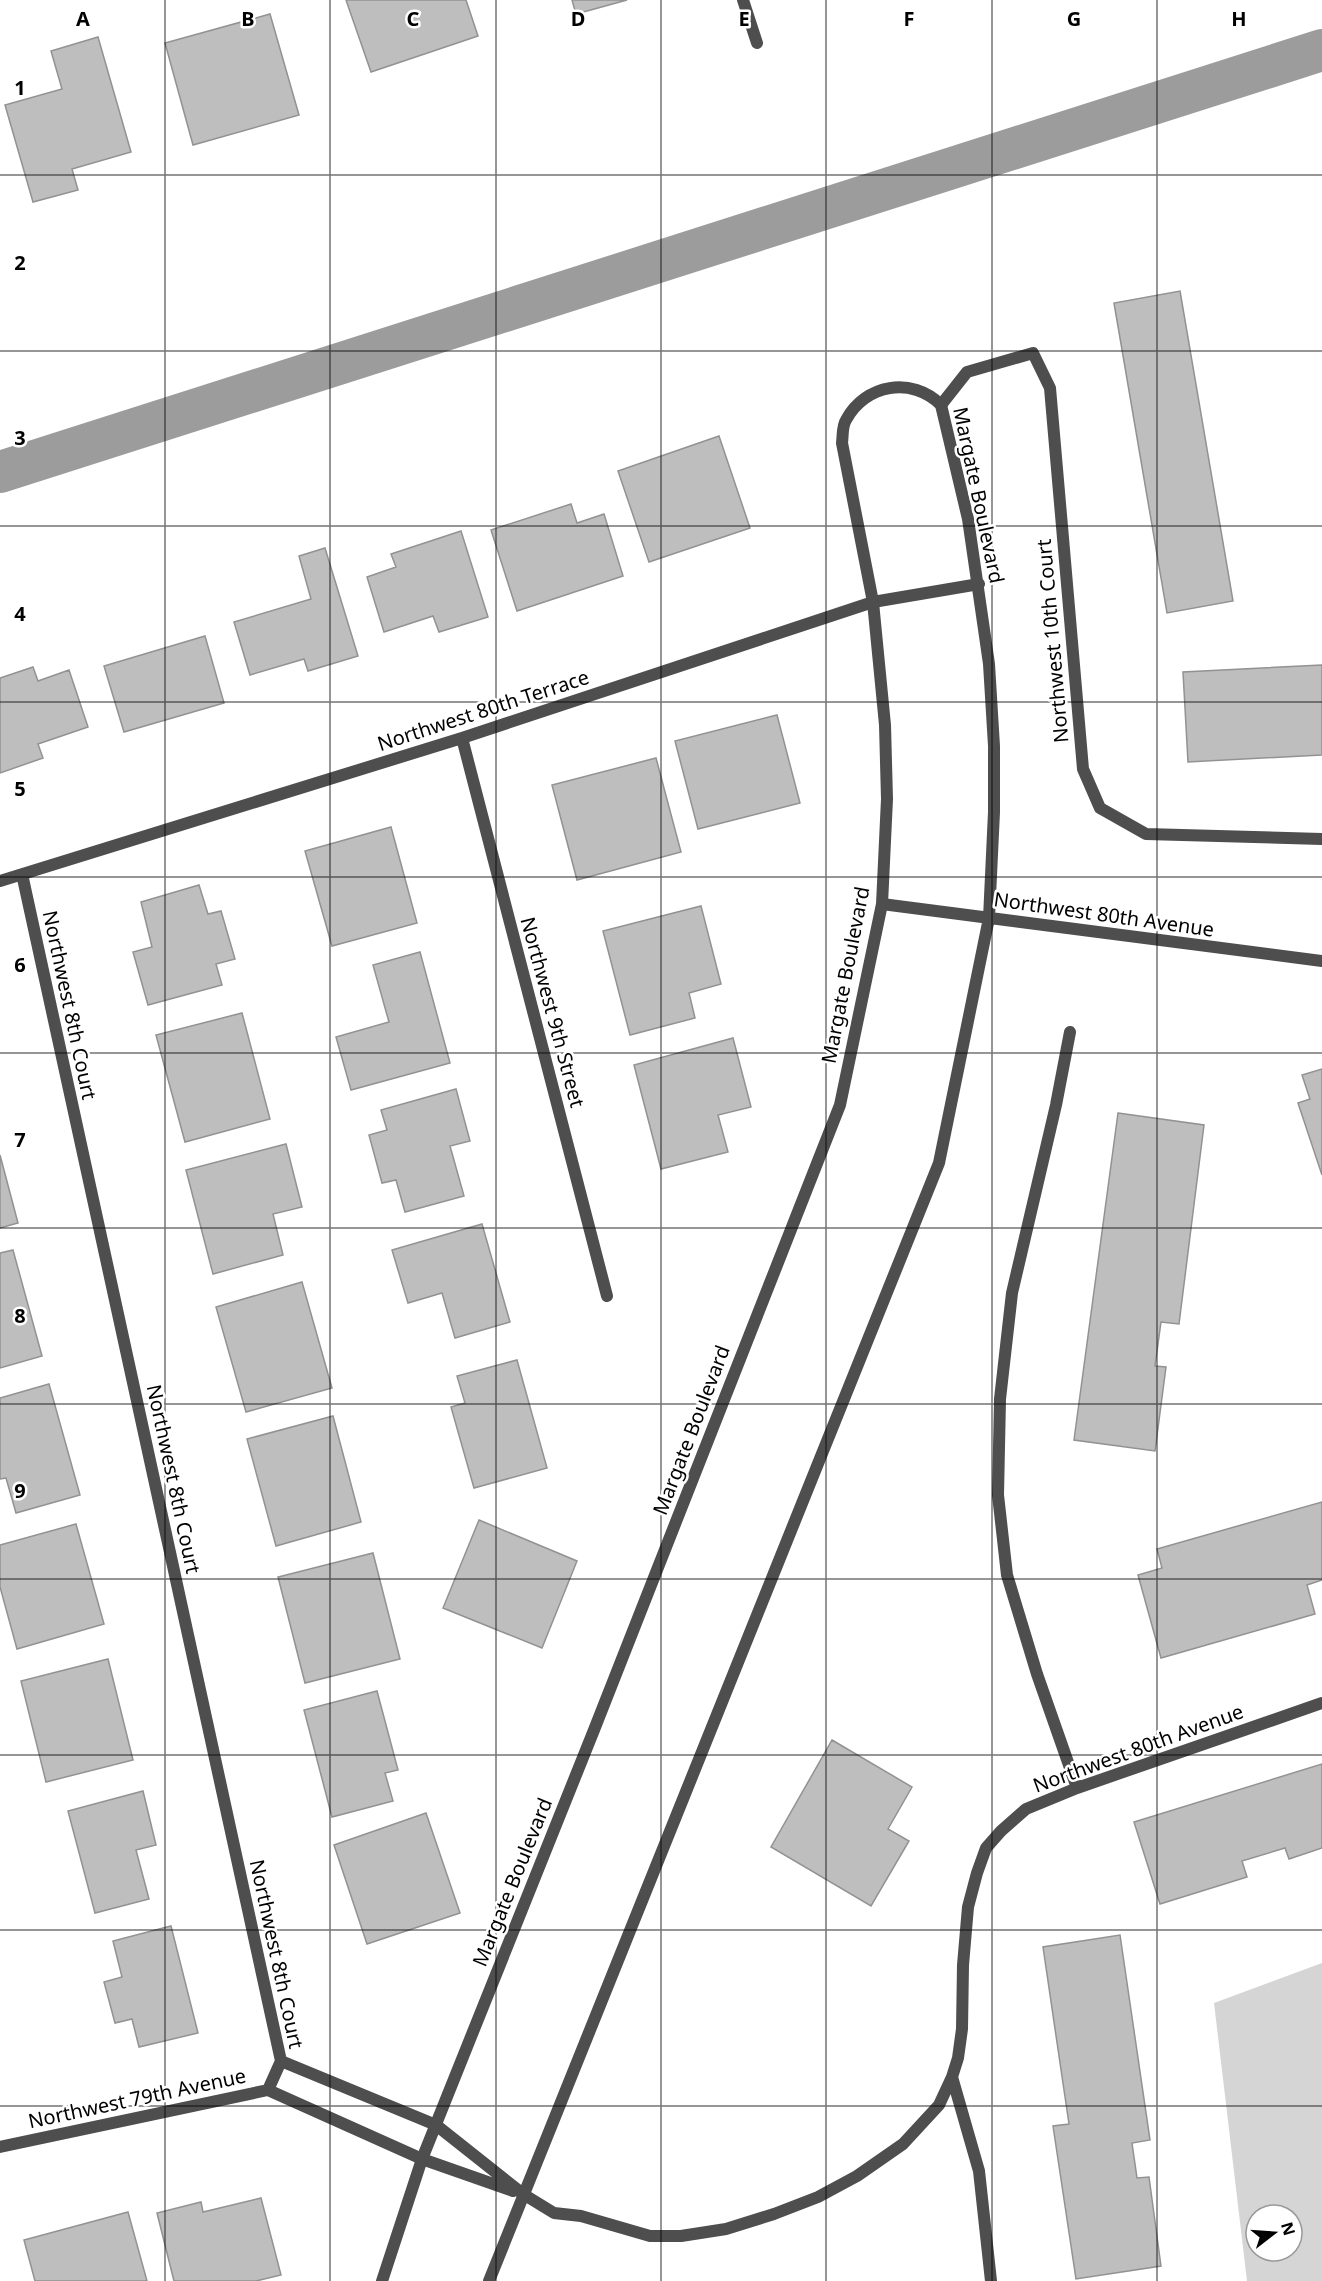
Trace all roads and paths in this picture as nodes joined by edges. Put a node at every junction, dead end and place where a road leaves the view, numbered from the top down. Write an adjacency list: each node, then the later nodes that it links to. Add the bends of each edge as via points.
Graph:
1 (743, 0): 2 (street)
2 (757, 43)
3 (941, 405): 4 (street, Margate Boulevard); 5 (street, Margate Boulevard, via 920,389 894,388 868,396 844,422 842,443); 7 (street, Northwest 10th Court, via 967,372 1033,352 1050,388 1083,769 1100,808 1146,834)
4 (979, 584): 5 (street, Northwest 80th Terrace); 11 (street, Margate Boulevard, via 994,746)
5 (873, 602): 6 (street, Northwest 80th Terrace); 10 (street, Margate Boulevard, via 887,788)
6 (462, 738): 8 (street, Northwest 80th Terrace); 14 (street, Northwest 9th Street)
7 (1322, 839)
8 (22, 874): 9 (street, Northwest 80th Terrace); 17 (street, Northwest 8th Court)
9 (0, 881)
10 (882, 904): 11 (street, Northwest 80th Avenue); 20 (street, Margate Boulevard, via 840,1105)
11 (989, 918): 12 (street, Northwest 80th Avenue); 23 (street, Margate Boulevard, via 939,1163)
12 (1322, 961)
13 (1070, 1032): 16 (street, via 1012,1293 1000,1399 998,1495 1006,1575)
14 (607, 1296)
15 (1322, 1703): 16 (street, Northwest 80th Avenue)
16 (1077, 1788): 18 (street, Northwest 80th Avenue, via 1026,1809 986,1848 968,1907 962,2029)
17 (281, 2061): 19 (street, Northwest 8th Court); 20 (street)
18 (952, 2077): 23 (street, Northwest 80th Avenue, via 939,2105 903,2144 857,2176 807,2201 726,2229 650,2236 581,2216 554,2213); 26 (street, via 979,2171)
19 (267, 2090): 21 (street, Northwest 79th Avenue); 22 (street, Northwest 79th Avenue)
20 (436, 2125): 22 (street, Margate Boulevard); 23 (street)
21 (0, 2147)
22 (422, 2159): 23 (street, Northwest 79th Avenue); 24 (street, Margate Boulevard)
23 (523, 2194): 25 (street, Margate Boulevard)
24 (382, 2281)
25 (489, 2281)
26 (991, 2281)

